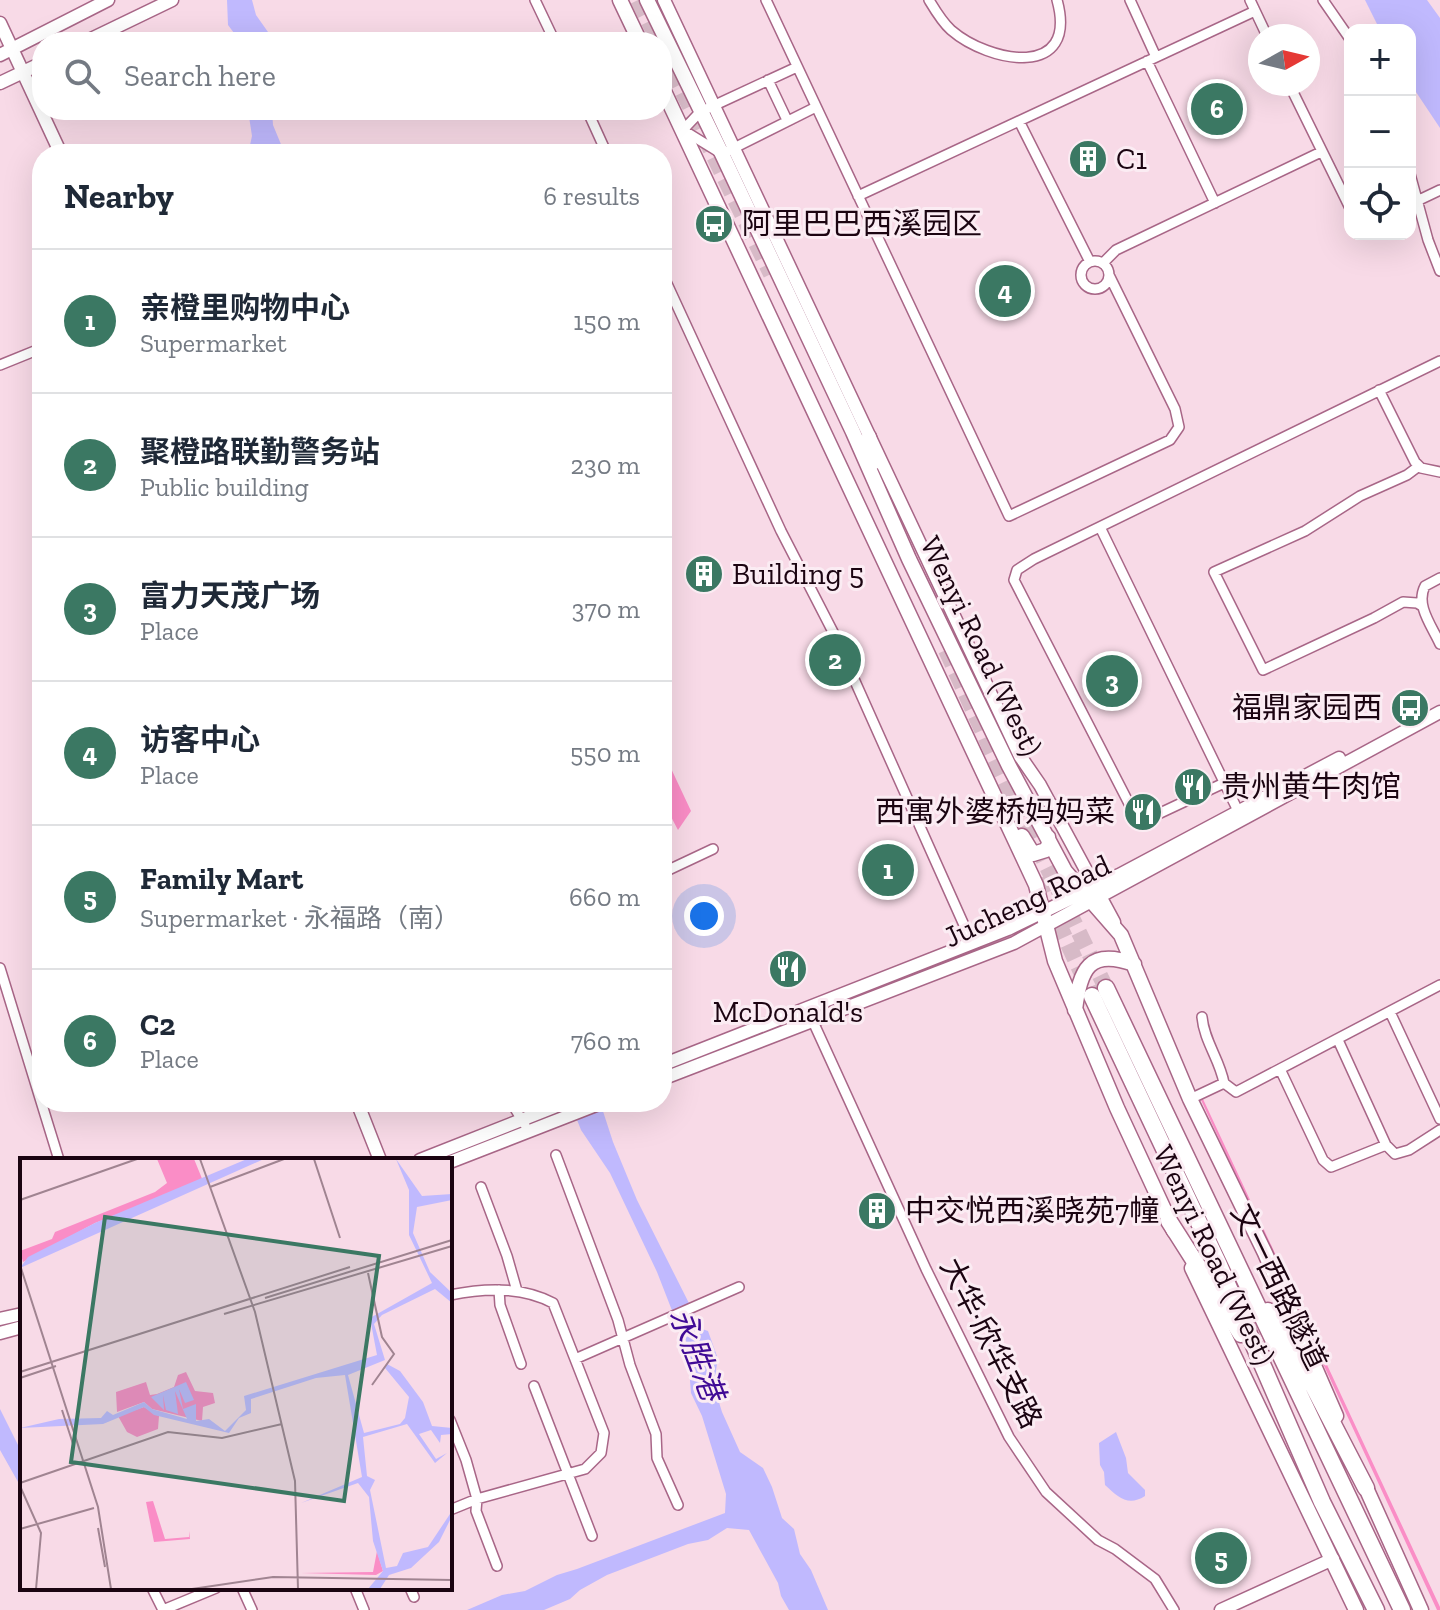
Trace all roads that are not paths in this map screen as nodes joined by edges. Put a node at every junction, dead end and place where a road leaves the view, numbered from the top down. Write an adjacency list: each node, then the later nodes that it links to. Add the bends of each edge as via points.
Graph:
1 (108, 0): 17 (street)
2 (172, 0): 18 (street)
3 (535, 0): 19 (street)
4 (620, 0): 20 (main road)
5 (647, 0): 21 (main road, Wenyi Road (West))
6 (664, 0): 33 (street)
7 (766, 0): 26 (street)
8 (929, 0): 9 (street, via 951,29 971,43 1019,59 1052,50 1061,26)
9 (1057, 0)
10 (1130, 0): 25 (street)
11 (1250, 0): 13 (street)
12 (1323, 0): 16 (street)
13 (1255, 11): 15 (street); 25 (street)
14 (0, 23): 23 (street)
15 (1261, 24)
16 (1344, 30)
17 (41, 32)
18 (106, 32)
19 (550, 32)
20 (635, 32)
21 (662, 32)
22 (32, 37): 23 (street)
23 (4, 50): 28 (street)
24 (672, 53): 36 (main road, Wenyi Road (West))
25 (1152, 59): 40 (street); 51 (street)
26 (797, 67): 29 (street); 35 (street)
27 (32, 68): 28 (street)
28 (21, 73): 30 (street); 31 (street)
29 (768, 80): 33 (street); 39 (street)
30 (0, 83)
31 (32, 95)
32 (1295, 96): 45 (street)
33 (714, 105): 36 (street); 44 (street)
34 (672, 107): 41 (main road, Wenyi Road (West))
35 (816, 107): 39 (street); 47 (street)
36 (700, 112): 41 (street); 44 (main road, Wenyi Road (West))
37 (44, 120): 42 (street)
38 (592, 120): 43 (street)
39 (787, 120): 44 (street)
40 (1019, 121): 47 (street); 52 (street)
41 (683, 130): 44 (street); 71 (main road, Wenyi Road (West))
42 (56, 144)
43 (602, 144)
44 (728, 151): 61 (street); 64 (main road, Wenyi Road (West))
45 (1321, 152): 48 (street); 51 (street)
46 (1440, 190): 50 (street)
47 (858, 196): 55 (street, via 1009,516 1170,440 1179,427)
48 (1344, 196)
49 (1416, 197): 50 (street)
50 (1417, 201): 54 (street)
51 (1215, 203): 53 (street, via 1116,250)
52 (1090, 262): 53 (street); 55 (street, via 1082,276 1089,287 1102,287)
53 (1103, 263): 55 (street)
54 (1440, 271)
55 (1109, 275)
56 (672, 295): 79 (street, via 833,632)
57 (32, 352): 59 (street)
58 (1440, 361): 60 (street)
59 (0, 365)
60 (1379, 390): 62 (street); 65 (street)
61 (869, 437): 64 (main road); 77 (street, via 1020,756 1040,785)
62 (1419, 466): 63 (street); 67 (street, via 1305,531 1214,572 1263,670 1403,602)
63 (1440, 472)
64 (876, 483): 74 (main road, Wenyi Road (West), via 1009,766)
65 (1100, 527): 72 (street); 72 (street, via 1034,559 1017,570 1014,580 1139,823)
66 (1440, 578): 67 (street, via 1425,586)
67 (1422, 606): 68 (street)
68 (1440, 644)
69 (1440, 704): 73 (street, Jucheng Road)
70 (1440, 712): 73 (street, Jucheng Road)
71 (982, 771): 74 (main road, via 1033,854 1046,850); 78 (main road, Wenyi Road (West), via 1036,885)
72 (1224, 783): 73 (street)
73 (1240, 816): 77 (street, Jucheng Road)
74 (1048, 837): 77 (main road, Wenyi Road (West), via 1065,871)
75 (713, 849): 76 (street)
76 (672, 868)
77 (1093, 894): 78 (street, Jucheng Road); 80 (main road, Wenyi Road (West))
78 (1044, 919): 79 (street, Jucheng Road); 84 (main road, Wenyi Road (West)); 86 (street, Jucheng Road, via 1014,943)
79 (972, 943): 86 (street, Jucheng Road)
80 (1134, 964): 84 (main road, via 1109,958 1090,964 1078,983); 94 (main road, Wenyi Road (West))
81 (0, 968): 83 (street)
82 (1440, 985): 85 (street)
83 (4, 999): 92 (street)
84 (1075, 1010): 110 (main road, Wenyi Road (West))
85 (1390, 1012): 88 (street); 100 (street)
86 (809, 1014): 89 (street, Jucheng Road); 91 (street, Jucheng Road); 141 (street, 大华·欣华支路, via 1009,1437 1046,1492 1098,1540 1155,1579)
87 (1202, 1017): 93 (street)
88 (1338, 1040): 90 (street); 103 (street)
89 (672, 1062)
90 (1280, 1069): 93 (street, via 1236,1092); 103 (street, via 1331,1167)
91 (672, 1075)
92 (32, 1081)
93 (1224, 1083): 94 (street)
94 (1190, 1099): 127 (main road, Wenyi Road (West), via 1306,1344)
95 (43, 1112): 105 (street)
96 (361, 1112): 106 (street)
97 (517, 1112): 101 (street)
98 (550, 1112): 101 (street)
99 (571, 1112): 101 (street)
100 (1440, 1119)
101 (525, 1126): 107 (street); 108 (street)
102 (1440, 1130): 103 (street, via 1395,1154)
103 (1386, 1145)
104 (556, 1155): 120 (street)
105 (58, 1158)
106 (379, 1158)
107 (426, 1158)
108 (452, 1161)
109 (481, 1187): 114 (street)
110 (1169, 1221): 124 (highway); 132 (main road, Wenyi Road (West))
111 (1243, 1278): 124 (highway, 文一西路隧道, via 1099,992); 127 (highway, via 1293,1347); 145 (highway, 文一西路隧道)
112 (739, 1287): 120 (street)
113 (499, 1290): 114 (street); 115 (street); 122 (street)
114 (517, 1291): 121 (street, via 553,1303)
115 (452, 1295)
116 (20, 1314): 117 (street)
117 (0, 1319)
118 (20, 1328): 119 (street)
119 (0, 1333)
120 (622, 1337): 121 (street); 129 (street, via 656,1434 657,1458)
121 (575, 1359): 126 (street, via 604,1433 601,1453 585,1469)
122 (521, 1364)
123 (534, 1386): 126 (street)
124 (1274, 1387): 144 (highway, 文一西路隧道, via 1322,1502)
125 (452, 1425): 128 (street)
126 (567, 1474): 128 (street); 131 (street)
127 (1366, 1488): 146 (main road, Wenyi Road (West))
128 (477, 1499): 130 (street); 133 (street, via 476,1511)
129 (678, 1505)
130 (452, 1509)
131 (592, 1536)
132 (1333, 1559): 142 (street); 143 (main road, Wenyi Road (West))
133 (497, 1566)
134 (153, 1590): 138 (street)
135 (211, 1590): 138 (street)
136 (243, 1590): 139 (street)
137 (356, 1590): 140 (street)
138 (163, 1610)
139 (252, 1610)
140 (364, 1610)
141 (1174, 1610)
142 (1221, 1610)
143 (1356, 1610)
144 (1376, 1610)
145 (1402, 1610)
146 (1421, 1610)

